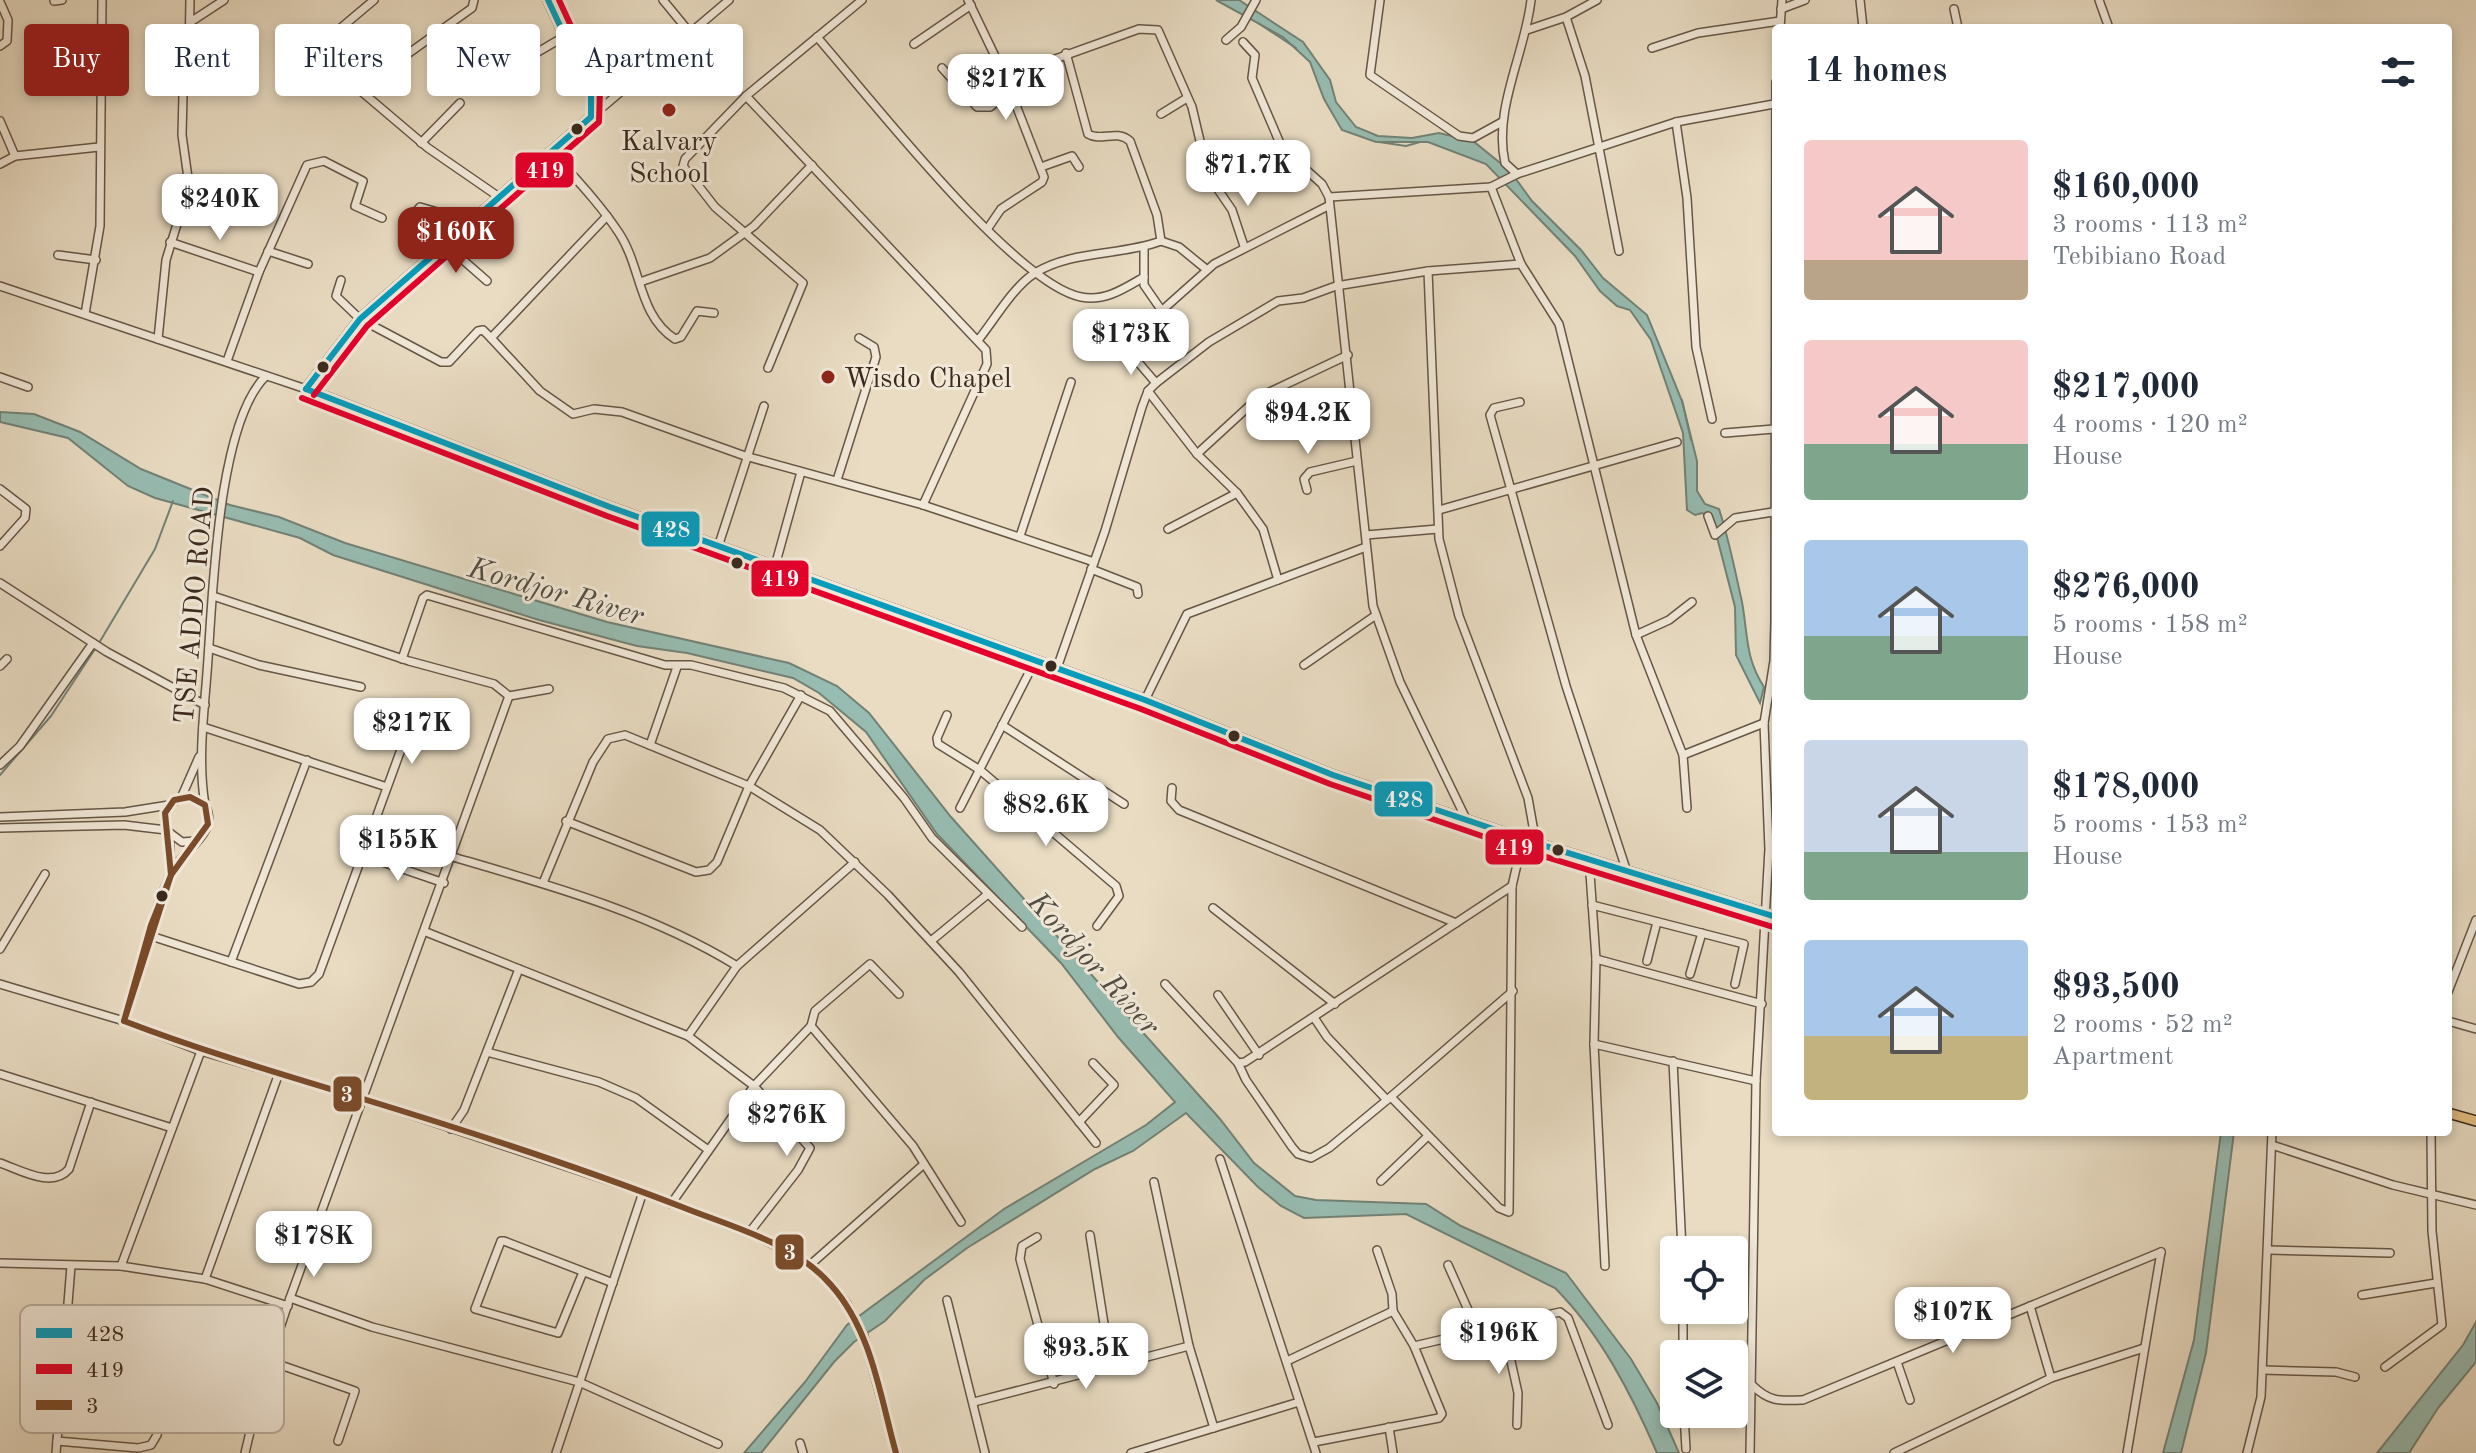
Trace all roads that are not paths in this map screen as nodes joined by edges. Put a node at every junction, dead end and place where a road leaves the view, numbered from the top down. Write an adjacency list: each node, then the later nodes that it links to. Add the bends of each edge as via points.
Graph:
1 (62, 0): 18 (street)
2 (102, 0): 58 (street)
3 (190, 0): 24 (street)
4 (224, 0): 24 (street)
5 (374, 0): 56 (street, via 316,53)
6 (474, 0): 40 (street, via 472,8)
7 (548, 0): 25 (main road)
8 (663, 0): 26 (street)
9 (729, 0): 27 (street)
10 (862, 0): 34 (street)
11 (1256, 0): 35 (street, via 1235,36)
12 (1380, 0): 54 (street, via 1370,75 1459,136 1473,138)
13 (1531, 0): 33 (street)
14 (1597, 0): 23 (street)
15 (1805, 0): 21 (street)
16 (1860, 0): 29 (street)
17 (2099, 0): 31 (street)
18 (54, 1)
19 (0, 2): 38 (street, via 8,20 7,41)
20 (969, 3): 37 (street); 43 (street)
21 (1782, 4): 28 (street)
22 (1954, 9): 30 (street)
23 (1566, 17): 33 (street); 59 (street, via 1585,76)
24 (192, 21): 78 (street, via 182,135 189,185)
25 (559, 24)
26 (683, 24)
27 (702, 24)
28 (1780, 24)
29 (1863, 24)
30 (1957, 24)
31 (2108, 24)
32 (1772, 25): 39 (street, via 1698,33)
33 (1527, 30): 54 (street)
34 (817, 37): 47 (street); 75 (street)
35 (1226, 40)
36 (1243, 42): 70 (street, via 1255,55 1252,78 1282,148 1322,184)
37 (914, 44)
38 (0, 46)
39 (1652, 48)
40 (411, 52)
41 (1066, 53): 43 (street); 48 (street, via 1139,29 1158,30); 77 (street, via 1088,134 1121,135 1130,141)
42 (942, 68): 44 (street, via 977,107 990,107)
43 (1005, 77): 44 (street)
44 (1010, 91): 64 (street)
45 (591, 96): 52 (main road)
46 (616, 96): 52 (street)
47 (746, 96): 63 (street); 76 (street, via 683,166)
48 (1187, 98): 51 (street); 57 (street)
49 (460, 103): 56 (street)
50 (1772, 104): 55 (street)
51 (1161, 114)
52 (591, 117): 60 (main road)
53 (0, 121): 61 (street)
54 (1502, 122): 66 (street, via 1505,163)
55 (1676, 122): 59 (street); 118 (street, via 1696,347)
56 (421, 143): 69 (street)
57 (1201, 145)
58 (99, 147): 61 (street); 85 (street)
59 (1599, 148): 66 (street); 83 (street)
60 (552, 152): 69 (main road); 71 (street)
61 (15, 156): 62 (street)
62 (0, 164)
63 (812, 165): 76 (street); 105 (street)
64 (1041, 167): 65 (street, via 1072,156); 75 (street, via 1042,182 1001,209)
65 (1079, 167)
66 (1517, 174): 67 (street)
67 (1491, 187): 70 (street); 87 (street)
68 (1217, 188): 80 (street, via 1232,210)
69 (499, 197): 74 (main road)
70 (1328, 201): 80 (street); 97 (street)
71 (607, 216): 95 (street, via 631,253); 102 (street)
72 (382, 218): 82 (street, via 355,206 363,181 314,161 307,165)
73 (409, 220): 74 (street, via 420,207 430,208)
74 (463, 228): 79 (main road)
75 (988, 228): 91 (street)
76 (743, 234): 95 (street, via 710,258); 108 (street, via 803,283)
77 (1161, 241): 81 (street); 88 (street, via 1179,247)
78 (170, 242): 90 (street); 104 (street)
79 (446, 245): 94 (street); 101 (main road)
80 (1244, 246): 88 (street)
81 (1144, 248): 91 (street, via 1065,260); 92 (street)
82 (268, 251): 86 (street); 90 (street)
83 (1619, 251)
84 (58, 255): 85 (street)
85 (96, 260): 100 (street)
86 (308, 264)
87 (1521, 264): 89 (street); 125 (street, via 1559,324)
88 (1206, 269): 98 (street)
89 (1428, 271): 97 (street); 133 (street)
90 (259, 272): 107 (street)
91 (1033, 274): 92 (street, via 1085,298 1111,295); 105 (street)
92 (1144, 277): 98 (street, via 1147,294)
93 (341, 280): 101 (street, via 336,296)
94 (487, 281)
95 (640, 282): 99 (street, via 654,322 675,339 697,311)
96 (0, 286): 100 (street)
97 (1336, 286): 106 (street); 112 (street, via 1278,301 1252,314)
98 (1162, 311): 112 (street, via 1135,332 1129,345)
99 (714, 313)
100 (85, 314): 104 (street)
101 (360, 319): 102 (street, via 446,364 478,331); 114 (main road)
102 (491, 338): 123 (street, via 540,391 573,414 594,409 622,412)
103 (859, 338): 127 (street, via 874,347 876,357)
104 (158, 339): 107 (street)
105 (979, 339): 132 (street, via 987,364)
106 (1348, 355): 122 (street, via 1259,397); 124 (street)
107 (227, 361): 109 (street)
108 (768, 368)
109 (266, 376): 114 (street); 148 (street, TSE ADDO ROAD, via 249,401 228,470)
110 (0, 377): 113 (street)
111 (1071, 382): 139 (street)
112 (1156, 383): 115 (street)
113 (28, 387)
114 (306, 389): 141 (main road)
115 (1148, 391): 122 (street); 143 (street)
116 (1520, 402): 130 (street, via 1490,413)
117 (764, 406): 123 (street)
118 (1712, 419)
119 (1772, 429): 120 (street)
120 (1725, 433)
121 (1677, 442): 125 (street)
122 (1197, 454): 131 (street)
123 (745, 456): 126 (street); 141 (street)
124 (1357, 461): 129 (street, via 1310,472 1304,479); 138 (street)
125 (1596, 465): 130 (street); 151 (street)
126 (801, 472): 127 (street); 144 (street)
127 (837, 480): 132 (street)
128 (0, 489): 140 (street, via 26,509 25,518)
129 (1307, 490)
130 (1509, 491): 133 (street); 201 (street)
131 (1237, 493): 136 (street); 145 (street, via 1263,529)
132 (923, 505): 139 (street)
133 (1439, 510): 137 (street)
134 (1772, 512): 135 (street, via 1735,518 1718,534 1713,534)
135 (1708, 516)
136 (1168, 529)
137 (1438, 529): 138 (street); 196 (street, via 1459,616 1528,798)
138 (1366, 535): 142 (street)
139 (1020, 536): 143 (street)
140 (0, 546)
141 (718, 547): 144 (main road)
142 (1366, 547): 145 (street); 150 (street)
143 (1092, 565): 147 (street, via 1137,587); 160 (street)
144 (775, 566): 156 (main road)
145 (1278, 580): 166 (street, via 1187,614)
146 (0, 583): 152 (street)
147 (1138, 594)
148 (213, 596): 153 (street, TSE ADDO ROAD); 155 (street)
149 (1692, 602): 151 (street)
150 (1376, 615): 157 (street); 190 (street, via 1400,682)
151 (1636, 635): 175 (street)
152 (93, 644): 167 (street); 177 (street, via 20,746)
153 (209, 648): 162 (street, via 259,665); 167 (street, TSE ADDO ROAD)
154 (7, 659): 158 (street)
155 (402, 659): 159 (street, via 427,595); 165 (street, via 494,684)
156 (1035, 661): 160 (main road); 170 (street)
157 (1304, 665)
158 (0, 666)
159 (677, 667): 164 (street, via 691,665); 173 (street)
160 (1057, 668): 166 (main road)
161 (1771, 683): 169 (street)
162 (361, 687)
163 (549, 689): 165 (street)
164 (801, 695): 179 (street); 207 (street, via 830,711 932,838)
165 (509, 696): 198 (street)
166 (1145, 700): 190 (main road, via 1333,775)
167 (205, 705): 171 (street, TSE ADDO ROAD)
168 (947, 715): 178 (street, via 936,742)
169 (1764, 723): 175 (street); 193 (street)
170 (1002, 725): 178 (street); 183 (street)
171 (203, 727): 174 (street, TSE ADDO ROAD); 176 (street)
172 (407, 733): 180 (street)
173 (650, 745): 179 (street); 189 (street, via 625,735 608,739)
174 (202, 751): 182 (street, TSE ADDO ROAD); 185 (street, TSE ADDO ROAD)
175 (1683, 755): 187 (street)
176 (307, 760): 180 (street); 225 (street)
177 (0, 765)
178 (980, 770): 186 (street); 214 (street, via 1116,886 1119,896)
179 (749, 786): 189 (street, via 709,870 696,872); 200 (street, via 820,830)
180 (387, 787): 197 (street)
181 (1172, 788): 213 (street, via 1171,801 1179,810)
182 (181, 798): 184 (street); 185 (street)
183 (1124, 804)
184 (169, 805): 188 (street); 192 (street, via 164,822)
185 (205, 805): 195 (street, via 210,821)
186 (960, 808)
187 (1687, 808)
188 (0, 817)
189 (566, 821): 205 (street)
190 (1467, 821): 194 (main road)
191 (0, 828): 192 (street, via 124,825)
192 (168, 832): 195 (street, via 182,842); 203 (street)
193 (1772, 835)
194 (1523, 839): 196 (main road); 206 (street)
195 (196, 841): 203 (street)
196 (1536, 843): 199 (main road)
197 (362, 855): 204 (street); 225 (street, via 319,974 311,982 299,984)
198 (453, 857): 204 (street); 205 (street)
199 (1589, 859): 201 (main road); 208 (street)
200 (855, 862): 219 (street); 226 (street)
201 (1627, 872): 210 (main road)
202 (45, 874): 222 (street)
203 (171, 874): 218 (street)
204 (444, 883): 216 (street)
205 (543, 883): 226 (street, via 698,942)
206 (1512, 886): 213 (street); 233 (street)
207 (988, 894): 215 (street); 219 (street)
208 (1592, 905): 212 (street); 223 (street)
209 (1213, 908): 236 (street)
210 (1772, 916): 237 (street)
211 (2476, 920): 220 (street)
212 (1657, 922): 217 (street); 224 (street)
213 (1456, 923): 236 (street)
214 (1097, 926)
215 (1022, 927)
216 (426, 932): 227 (street); 255 (street)
217 (1702, 933): 228 (street); 232 (street, via 1746,945)
218 (151, 936): 225 (street); 239 (street)
219 (931, 941): 260 (street)
220 (2467, 941): 221 (street); 229 (street)
221 (2476, 945)
222 (0, 949)
223 (1596, 959): 237 (street); 244 (street)
224 (1647, 961)
225 (231, 962)
226 (737, 966): 243 (street)
227 (519, 969): 243 (street); 246 (street)
228 (1690, 974)
229 (2452, 981)
230 (0, 984): 239 (street)
231 (1165, 984): 250 (street)
232 (1735, 984)
233 (1513, 991): 256 (street); 263 (street, via 1509,1212)
234 (899, 994): 241 (street, via 870,964 815,1011)
235 (1218, 995): 247 (street)
236 (1335, 1004): 238 (street)
237 (1762, 1004): 253 (street)
238 (1315, 1019): 247 (street); 256 (street)
239 (124, 1021): 245 (street)
240 (2452, 1022): 242 (street)
241 (811, 1026): 254 (street); 271 (street)
242 (2476, 1029)
243 (688, 1036): 254 (street)
244 (1594, 1044): 248 (street); 291 (street)
245 (201, 1051): 251 (street); 261 (street)
246 (487, 1052): 262 (street); 268 (street, via 599,1082 636,1098)
247 (1259, 1055): 250 (street)
248 (1673, 1061): 253 (street); 281 (street)
249 (1093, 1063): 260 (street, via 1114,1085)
250 (1238, 1063): 256 (street, via 1292,1147 1305,1157 1329,1148)
251 (279, 1073): 255 (street); 293 (street)
252 (0, 1074): 257 (street)
253 (1756, 1081): 318 (street)
254 (754, 1086): 268 (street); 279 (street, via 810,1148)
255 (364, 1099): 262 (street); 298 (street)
256 (1389, 1099): 263 (street)
257 (91, 1102): 261 (street); 270 (street, via 62,1178 52,1180)
258 (2452, 1114): 259 (main road)
259 (2476, 1121)
260 (1079, 1122): 266 (street)
261 (172, 1128): 290 (street)
262 (451, 1129): 274 (street)
263 (1428, 1136): 272 (street)
264 (2272, 1136): 267 (street)
265 (2431, 1136): 275 (street)
266 (1096, 1143)
267 (2272, 1145): 275 (street); 284 (street)
268 (707, 1149): 276 (street)
269 (1220, 1159): 308 (street)
270 (0, 1163)
271 (924, 1164): 278 (street); 287 (street)
272 (1381, 1181)
273 (1154, 1182): 305 (street)
274 (643, 1192): 276 (street); 294 (street)
275 (2431, 1195): 277 (street); 295 (street)
276 (671, 1204): 279 (street)
277 (2476, 1205)
278 (961, 1222)
279 (749, 1233): 287 (street)
280 (1090, 1235): 312 (street)
281 (1681, 1236)
282 (1037, 1237): 317 (street, via 1022,1246 1020,1259)
283 (1377, 1250): 301 (street)
284 (2269, 1250): 285 (street); 313 (street)
285 (2390, 1253)
286 (0, 1263): 289 (street)
287 (810, 1265): 340 (street, via 829,1282 864,1336)
288 (1448, 1265): 304 (street)
289 (71, 1266): 290 (street); 299 (street)
290 (121, 1266): 293 (street)
291 (1605, 1266)
292 (583, 1272): 292 (street, via 501,1241 475,1309 558,1333); 294 (street)
293 (205, 1279): 298 (street)
294 (613, 1283): 316 (street)
295 (2436, 1283): 296 (street); 311 (street, via 2442,1325)
296 (2362, 1295)
297 (947, 1300): 320 (street)
298 (289, 1302): 302 (street); 316 (street)
299 (68, 1305)
300 (2030, 1306): 307 (street, via 2161,1252); 309 (street); 315 (street)
301 (1393, 1311): 306 (street); 308 (street)
302 (284, 1317)
303 (1503, 1325): 304 (street); 322 (street, via 1518,1393); 323 (street, via 1554,1312 1568,1318)
304 (1477, 1330): 306 (street)
305 (1189, 1346): 312 (street); 325 (street)
306 (1414, 1346): 324 (street, via 1442,1414)
307 (2144, 1348): 315 (street); 347 (street)
308 (1287, 1361): 321 (street)
309 (1897, 1362): 318 (street, via 1803,1400 1780,1403); 319 (street)
310 (284, 1366): 331 (street, via 355,1391)
311 (2385, 1367)
312 (1111, 1368): 317 (street)
313 (2263, 1370): 314 (street); 348 (street)
314 (2355, 1377)
315 (2051, 1378): 346 (street)
316 (579, 1382): 334 (street); 338 (street)
317 (1054, 1384): 320 (street)
318 (1752, 1385): 345 (street)
319 (1910, 1400)
320 (974, 1402): 341 (street)
321 (1299, 1402): 325 (street); 332 (street)
322 (1517, 1425)
323 (1608, 1425)
324 (1389, 1427): 332 (street); 344 (street)
325 (1214, 1428): 342 (street)
326 (1685, 1428): 335 (street)
327 (58, 1433): 330 (street)
328 (158, 1433): 330 (street, via 151,1445 138,1448)
329 (250, 1433): 337 (street)
330 (57, 1441): 336 (street)
331 (338, 1441)
332 (1314, 1442): 343 (street)
333 (800, 1443): 339 (street)
334 (718, 1444)
335 (1686, 1449)
336 (56, 1453)
337 (245, 1453)
338 (556, 1453)
339 (803, 1453)
340 (896, 1453)
341 (985, 1453)
342 (1131, 1453)
343 (1316, 1453)
344 (1393, 1453)
345 (1750, 1453)
346 (1894, 1453)
347 (2127, 1453)
348 (2247, 1453)

